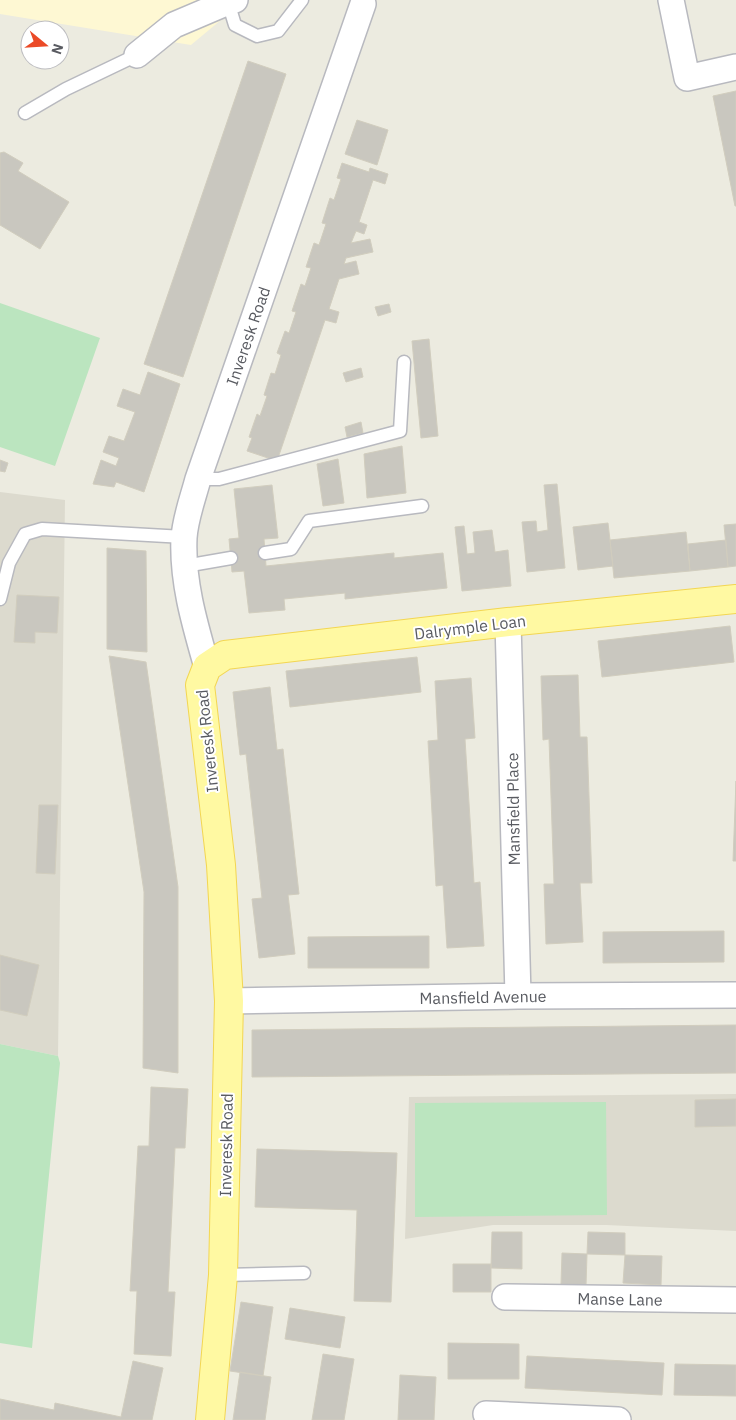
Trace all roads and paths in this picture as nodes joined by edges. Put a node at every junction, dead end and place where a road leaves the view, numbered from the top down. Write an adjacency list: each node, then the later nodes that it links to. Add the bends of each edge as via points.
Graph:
1 (302, 0): 3 (lane, via 278,31 257,36 235,25)
2 (670, 0): 6 (street, via 687,78)
3 (231, 1): 5 (street, via 174,25)
4 (363, 4): 9 (street, Inveresk Road)
5 (138, 55): 7 (lane, via 66,89)
6 (736, 67)
7 (25, 113)
8 (404, 362): 9 (lane, via 400,430 219,479)
9 (198, 479): 11 (street, Inveresk Road)
10 (422, 506): 12 (lane, via 309,521 291,549)
11 (184, 536): 14 (street, Inveresk Road); 15 (lane, via 42,529 25,534 9,563)
12 (265, 553)
13 (231, 558): 14 (lane)
14 (185, 566): 18 (street, Inveresk Road)
15 (0, 599)
16 (736, 599): 17 (main road, Dalrymple Loan)
17 (508, 622): 18 (main road, Dalrymple Loan, via 224,655); 20 (street, Mansfield Place)
18 (207, 666): 21 (main road, Inveresk Road, via 200,685 221,865)
19 (736, 995): 20 (street, Mansfield Avenue)
20 (518, 996): 21 (street, Mansfield Avenue)
21 (229, 1001): 23 (main road, Inveresk Road)
22 (304, 1273): 23 (lane)
23 (223, 1275): 27 (main road, Inveresk Road)
24 (505, 1297): 25 (street, Manse Lane)
25 (736, 1300)
26 (486, 1414): 28 (street)
27 (210, 1420)
28 (618, 1420)

